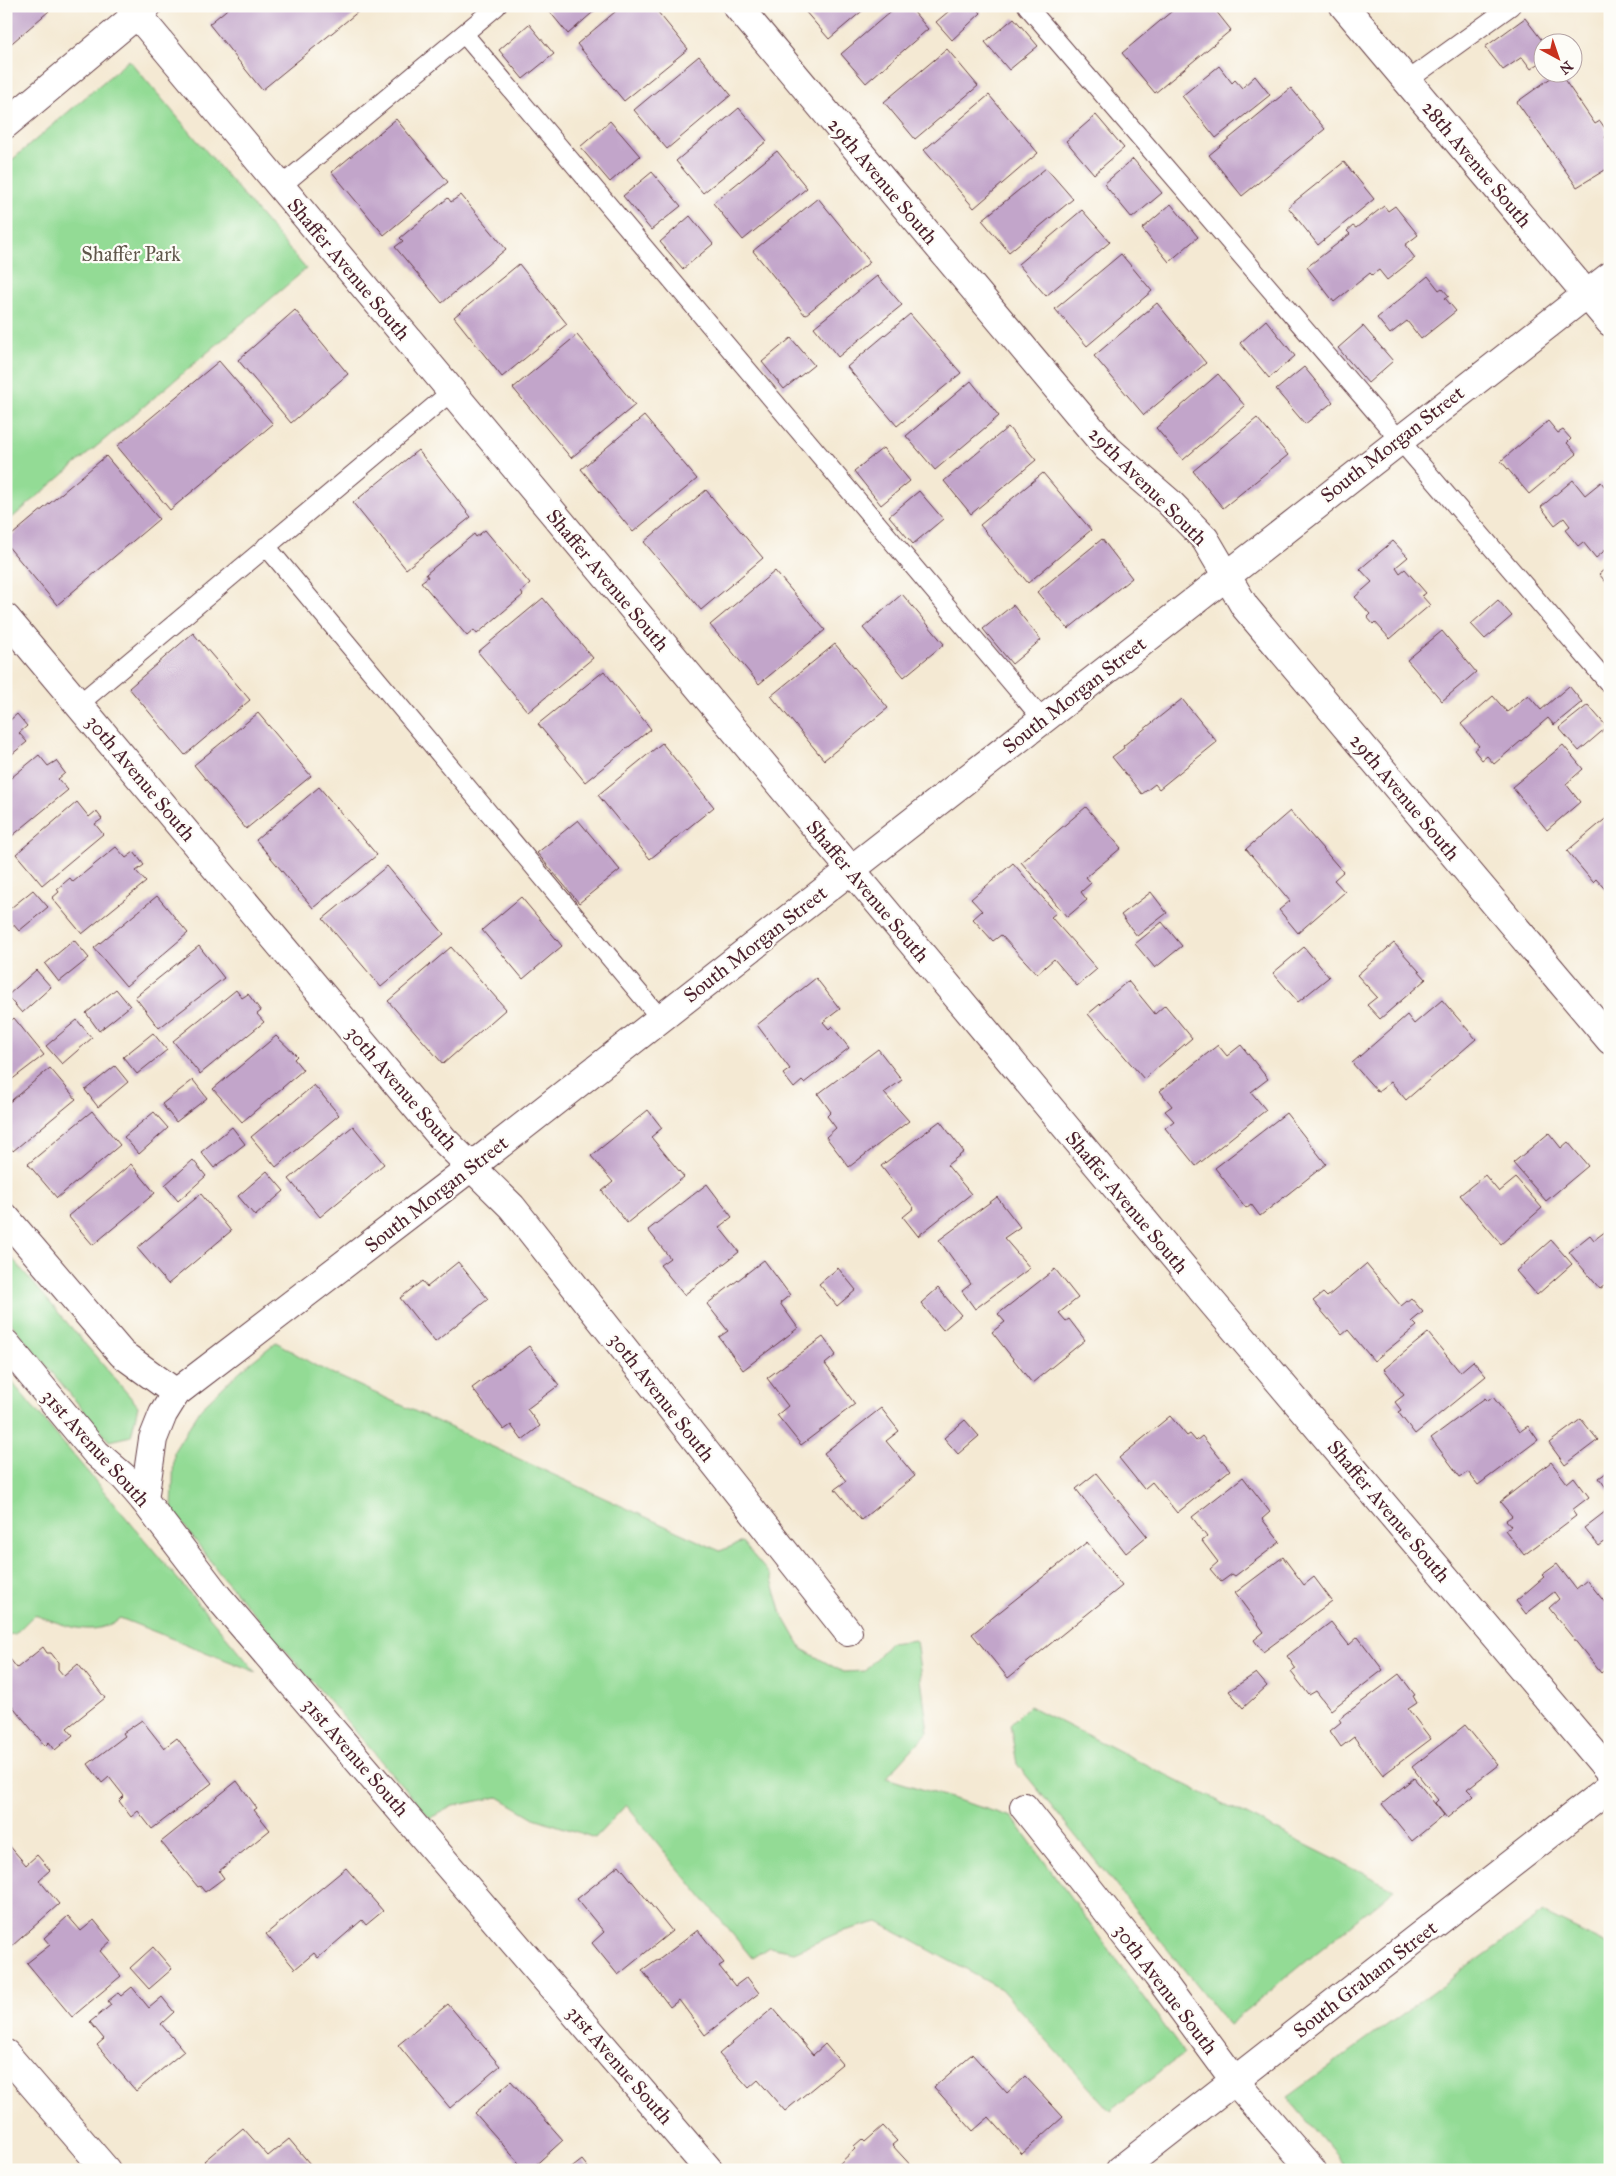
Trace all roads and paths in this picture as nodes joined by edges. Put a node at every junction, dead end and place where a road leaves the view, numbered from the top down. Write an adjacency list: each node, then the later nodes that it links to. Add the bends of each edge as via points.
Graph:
1 (497, 6): 7 (lane)
2 (737, 6): 17 (street, 29th Avenue South, via 1108,450 1169,502 1205,539)
3 (1027, 6): 15 (lane)
4 (1344, 6): 8 (street, 28th Avenue South)
5 (1511, 6): 8 (lane)
6 (138, 9): 9 (street); 10 (street, Shaffer Avenue South)
7 (464, 34): 10 (lane); 21 (lane)
8 (1407, 81): 12 (street, 28th Avenue South)
9 (6, 124)
10 (280, 186): 14 (street, Shaffer Avenue South)
11 (1610, 276): 12 (street, South Morgan Street)
12 (1585, 293): 13 (street, 28th Avenue South); 15 (street, South Morgan Street)
13 (1610, 322)
14 (451, 392): 16 (lane); 22 (street, Shaffer Avenue South)
15 (1400, 439): 17 (street, South Morgan Street); 19 (lane)
16 (266, 546): 20 (lane); 23 (lane)
17 (1226, 575): 21 (street, South Morgan Street); 24 (street, 29th Avenue South, via 1245,607)
18 (6, 618): 20 (street, 30th Avenue South)
19 (1610, 685)
20 (79, 704): 25 (street, 30th Avenue South, via 444,1140)
21 (1044, 720): 22 (street, South Morgan Street)
22 (850, 870): 23 (street, South Morgan Street); 31 (street, Shaffer Avenue South)
23 (660, 1018): 25 (street, South Morgan Street)
24 (1606, 1026)
25 (471, 1167): 28 (street, South Morgan Street); 30 (street, 30th Avenue South, via 512,1207)
26 (6, 1218): 28 (street, via 122,1354)
27 (6, 1344): 29 (street, 31st Avenue South, via 96,1454 125,1478)
28 (176, 1393): 29 (street, South Morgan Street, via 153,1439)
29 (144, 1500): 37 (street, 31st Avenue South, via 218,1597)
30 (848, 1632)
31 (1610, 1772)
32 (1610, 1787): 35 (street, South Graham Street)
33 (1024, 1807): 35 (street, 30th Avenue South, via 1158,1975)
34 (6, 2054): 36 (street)
35 (1235, 2081): 38 (street, South Graham Street); 39 (street, 30th Avenue South)
36 (106, 2170)
37 (709, 2170)
38 (1120, 2170)
39 (1312, 2170)

